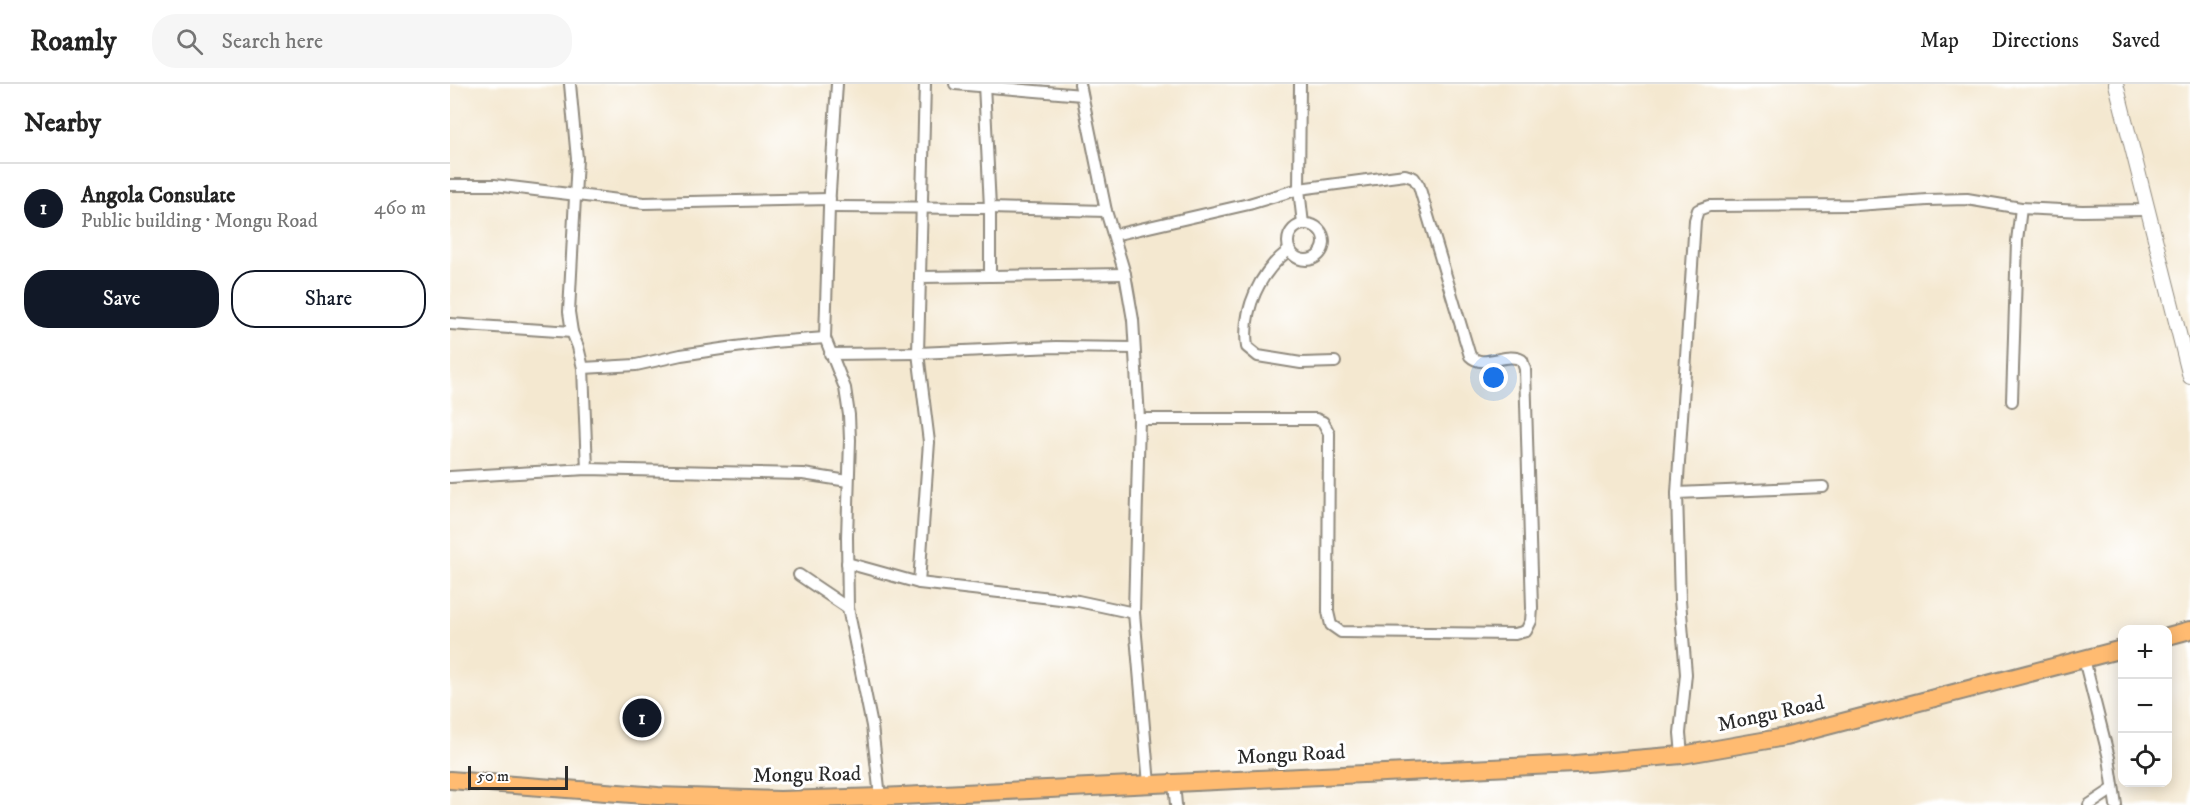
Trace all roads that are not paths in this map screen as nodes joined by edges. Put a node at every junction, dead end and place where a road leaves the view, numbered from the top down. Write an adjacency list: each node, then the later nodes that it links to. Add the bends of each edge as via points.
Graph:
1 (570, 84): 11 (street, via 577,159)
2 (837, 84): 12 (street)
3 (925, 84): 13 (street)
4 (955, 84): 7 (street)
5 (1300, 84): 10 (street)
6 (2116, 84): 16 (street)
7 (984, 85): 8 (street); 14 (street)
8 (1081, 90): 17 (street)
9 (450, 185): 11 (street, via 494,185)
10 (1299, 189): 18 (street); 19 (street); 34 (street, via 1405,175 1414,178 1470,356 1481,362 1516,357 1522,360 1526,369 1532,608 1526,631 1341,632 1331,625 1328,612 1329,433 1323,422)
11 (574, 194): 12 (street, via 644,203); 25 (street, via 569,312)
12 (830, 203): 13 (street); 26 (street)
13 (921, 208): 14 (street); 23 (street)
14 (990, 208): 17 (street); 22 (street)
15 (2021, 208): 16 (street); 33 (street); 39 (street, via 1967,200 1927,200 1857,205 1709,206 1698,210)
16 (2147, 210): 32 (street)
17 (1106, 211): 19 (street)
18 (1303, 224): 20 (street, via 1290,234); 20 (street, via 1322,233 1321,254 1315,259 1300,260)
19 (1114, 235): 21 (street)
20 (1289, 250): 30 (street, via 1262,278 1247,318 1247,347 1258,356 1301,363)
21 (1125, 274): 22 (street); 27 (street)
22 (990, 276): 23 (street)
23 (921, 277): 28 (street)
24 (450, 324): 25 (street)
25 (572, 332): 31 (street)
26 (825, 339): 29 (street); 31 (street, via 728,348 636,365)
27 (1134, 348): 28 (street); 34 (street)
28 (918, 353): 29 (street); 42 (street, via 929,442)
29 (831, 354): 37 (street, via 845,388 849,415)
30 (1335, 362)
31 (583, 368): 35 (street)
32 (2190, 377)
33 (2012, 401)
34 (1139, 420): 44 (street)
35 (587, 469): 36 (street); 37 (street, via 803,474)
36 (450, 477)
37 (848, 481): 40 (street)
38 (1823, 487): 39 (street)
39 (1677, 493): 49 (street, via 1686,674)
40 (847, 563): 42 (street); 43 (street)
41 (799, 575): 43 (street)
42 (919, 583): 44 (street, via 1078,601)
43 (848, 608): 54 (street, via 872,726)
44 (1134, 613): 52 (street)
45 (2190, 630): 46 (main road)
46 (2172, 635)
47 (2118, 650): 48 (main road, Mongu Road)
48 (2084, 659): 49 (main road, Mongu Road, via 1785,737); 53 (street)
49 (1682, 754): 51 (main road, Mongu Road, via 1575,764)
50 (450, 780): 55 (main road, Mongu Road)
51 (1174, 783): 52 (main road, Mongu Road); 57 (street)
52 (1149, 784): 56 (main road, Mongu Road)
53 (2114, 789): 58 (street); 59 (street)
54 (880, 797): 55 (main road, Mongu Road); 56 (main road, Mongu Road)
55 (658, 800)
56 (915, 800)
57 (1176, 805)
58 (2089, 805)
59 (2116, 805)

